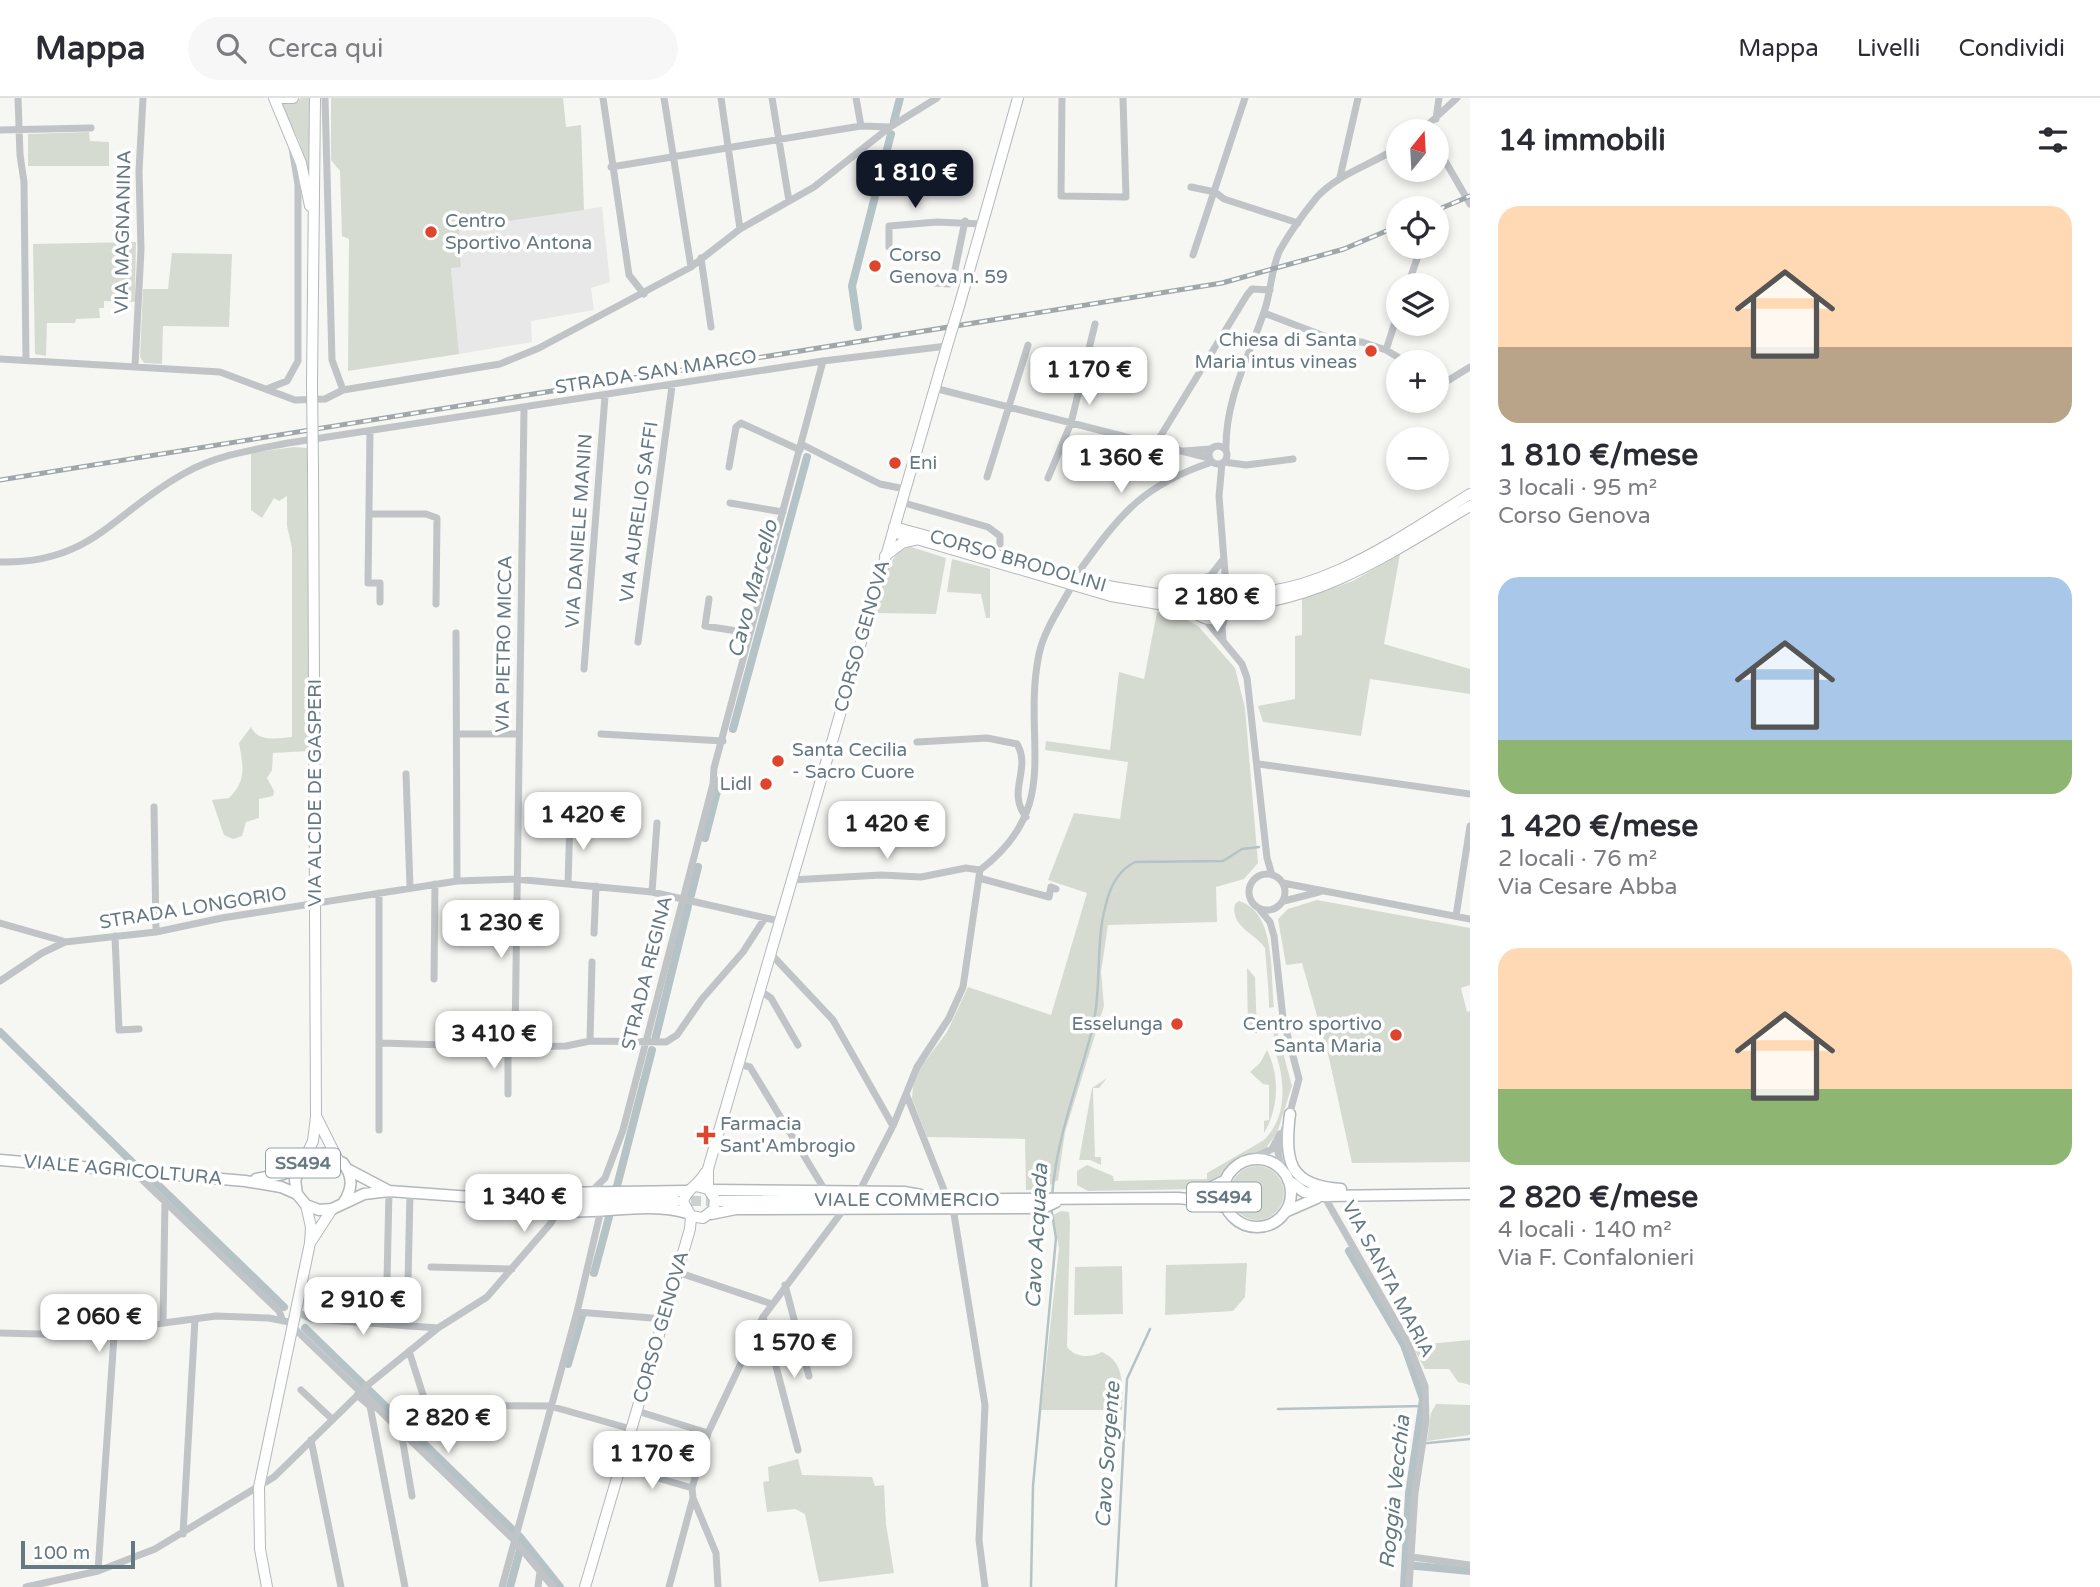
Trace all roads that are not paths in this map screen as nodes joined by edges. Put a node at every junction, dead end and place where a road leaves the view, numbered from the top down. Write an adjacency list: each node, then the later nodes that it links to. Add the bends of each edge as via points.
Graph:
1 (18, 98): 26 (street)
2 (143, 98): 61 (street, VIA MAGNANINA)
3 (274, 98): 27 (main road)
4 (280, 98): 5 (main road)
5 (293, 98)
6 (315, 98): 39 (main road)
7 (325, 98): 67 (street, via 332,360)
8 (603, 98): 32 (street)
9 (664, 98): 31 (street)
10 (720, 98): 29 (street)
11 (772, 98): 28 (street)
12 (856, 98): 22 (street)
13 (937, 98): 23 (street)
14 (1018, 98): 42 (main road, CORSO GENOVA)
15 (1062, 98): 16 (street, via 1061,196 1126,197)
16 (1123, 98)
17 (1245, 98): 36 (street)
18 (1358, 98): 34 (street)
19 (1439, 98): 21 (street)
20 (1457, 98): 21 (street)
21 (1436, 119)
22 (861, 126): 23 (street); 28 (street)
23 (890, 127): 37 (street)
24 (91, 128): 26 (street)
25 (0, 130): 26 (street)
26 (19, 130): 59 (street)
27 (288, 130): 39 (main road, via 301,163); 65 (street, via 298,186 298,361 287,381)
28 (779, 141): 29 (street); 37 (street)
29 (728, 149): 31 (street); 43 (street)
30 (1386, 155): 34 (street)
31 (672, 158): 32 (street); 47 (street)
32 (611, 167): 50 (street, via 629,275)
33 (1449, 168): 38 (street)
34 (1340, 177): 41 (street)
35 (1191, 187): 36 (street)
36 (1215, 192): 41 (street); 45 (street)
37 (789, 201): 43 (street)
38 (1470, 204)
39 (312, 215): 142 (main road, VIA ALCIDE DE GASPERI, bridge)
40 (965, 221): 42 (street); 44 (street, via 889,226); 48 (street, via 953,279 949,284)
41 (1298, 223): 49 (street, via 1279,253)
42 (981, 224): 56 (main road, CORSO GENOVA, bridge)
43 (740, 229): 46 (street)
44 (889, 247)
45 (1193, 255)
46 (701, 258): 47 (street); 53 (street)
47 (691, 267): 50 (street)
48 (935, 283)
49 (1270, 290): 51 (street); 74 (street, via 1252,289 1247,295)
50 (644, 294): 67 (street, via 500,363)
51 (1264, 313): 57 (street, via 1336,341 1362,342); 72 (street, via 1240,371)
52 (1095, 324): 71 (street)
53 (711, 327)
54 (1391, 336): 57 (street)
55 (1028, 345): 69 (street)
56 (947, 346): 60 (street, STRADA SAN MARCO); 66 (main road, CORSO GENOVA)
57 (1386, 350)
58 (0, 359): 59 (street)
59 (26, 360): 61 (street)
60 (822, 361): 64 (street, STRADA SAN MARCO); 75 (street, STRADA REGINA)
61 (135, 366): 65 (street, via 220,372)
62 (1470, 367): 63 (street)
63 (1449, 380)
64 (672, 386): 68 (street, STRADA SAN MARCO); 109 (street, VIA AURELIO SAFFI)
65 (269, 388): 67 (street, via 295,400 324,399)
66 (934, 388): 69 (street); 83 (main road, CORSO GENOVA)
67 (343, 390)
68 (605, 396): 70 (street, STRADA SAN MARCO); 110 (street, VIA DANIELE MANIN)
69 (1010, 406): 71 (street); 81 (street)
70 (524, 409): 73 (street, STRADA SAN MARCO); 112 (street, VIA PIETRO MICCA)
71 (1071, 423): 74 (street); 82 (street)
72 (1225, 431): 77 (street); 77 (street)
73 (370, 432): 89 (street); 95 (street, STRADA SAN MARCO, via 212,458 181,474 73,550 26,562)
74 (1155, 445): 76 (street)
75 (801, 447): 79 (street, via 741,423 736,427); 83 (street, via 880,484); 88 (street, STRADA REGINA)
76 (1179, 452): 77 (street); 80 (street, via 1186,460)
77 (1217, 457): 78 (street, via 1247,465); 80 (street); 94 (street)
78 (1293, 459)
79 (729, 467)
80 (1186, 471): 96 (street, via 1146,492 1124,512)
81 (987, 477)
82 (1048, 478)
83 (905, 489): 86 (main road, CORSO GENOVA)
84 (1470, 494): 98 (main road, via 1327,575 1251,594)
85 (730, 503): 88 (street)
86 (900, 506): 90 (main road, CORSO GENOVA); 91 (main road, CORSO BRODOLINI); 92 (street, via 988,527 1000,536)
87 (1470, 506): 103 (main road, via 1349,576 1287,597)
88 (783, 512): 107 (street, STRADA REGINA)
89 (369, 514): 101 (street, via 368,583 380,583); 102 (street, via 437,517)
90 (893, 530): 91 (main road, CORSO BRODOLINI); 93 (main road, CORSO GENOVA)
91 (917, 537): 93 (main road, CORSO BRODOLINI); 97 (main road, CORSO BRODOLINI, via 1133,591 1175,596); 104 (main road, CORSO BRODOLINI, via 1111,596)
92 (1000, 544)
93 (885, 556): 129 (main road, CORSO GENOVA)
94 (1224, 557): 97 (street, via 1217,571); 98 (street)
95 (0, 562)
96 (1080, 570)
97 (1203, 581): 98 (main road, via 1218,580); 104 (main road, via 1191,601)
98 (1228, 589): 103 (main road)
99 (1069, 591): 120 (street, via 1042,641 1039,656 1034,793)
100 (709, 599): 107 (street, via 705,626)
101 (380, 602)
102 (436, 604)
103 (1229, 609): 105 (main road, via 1217,619); 108 (street)
104 (1194, 610): 105 (main road, CORSO BRODOLINI)
105 (1204, 618): 108 (street)
106 (456, 633): 111 (street)
107 (750, 633): 114 (street, STRADA REGINA)
108 (1223, 640): 116 (street, via 1247,678)
109 (638, 642)
110 (584, 669)
111 (457, 734): 112 (street); 130 (street)
112 (519, 734): 128 (street, VIA PIETRO MICCA)
113 (601, 734): 114 (street)
114 (723, 741): 140 (street, STRADA REGINA)
115 (917, 742): 120 (street, via 987,738 1017,744 1022,761 1016,799)
116 (1259, 764): 118 (street); 124 (street)
117 (406, 774): 135 (street)
118 (1470, 794)
119 (154, 807): 149 (street)
120 (1026, 817): 125 (street, via 1002,853)
121 (570, 819): 133 (street)
122 (657, 823): 138 (street)
123 (1470, 826): 144 (street)
124 (1267, 858): 126 (street); 127 (street)
125 (980, 874): 129 (street, via 966,867 921,877); 136 (street, via 1049,897 1052,887); 168 (street, via 963,988 917,1067)
126 (1263, 874): 127 (street); 143 (street, via 1253,880 1248,893)
127 (1272, 875): 131 (street)
128 (515, 879): 130 (street, STRADA LONGORIO); 133 (street, STRADA LONGORIO); 160 (street, VIA PIETRO MICCA)
129 (792, 880): 147 (main road, CORSO GENOVA)
130 (457, 881): 132 (street, STRADA LONGORIO)
131 (1283, 883): 137 (street); 141 (street)
132 (435, 884): 135 (street, STRADA LONGORIO); 156 (street)
133 (568, 884): 134 (street, STRADA LONGORIO)
134 (596, 886): 138 (street, STRADA LONGORIO); 150 (street)
135 (410, 887): 139 (street, STRADA LONGORIO)
136 (1056, 889)
137 (1323, 891): 141 (street); 144 (street)
138 (652, 892): 140 (street, STRADA LONGORIO)
139 (379, 893): 142 (street, STRADA LONGORIO); 162 (street)
140 (683, 898): 145 (street, STRADA LONGORIO); 163 (street, STRADA REGINA)
141 (1282, 903): 143 (street, via 1272,911); 152 (street)
142 (315, 905): 149 (street, STRADA LONGORIO); 169 (main road, VIA ALCIDE DE GASPERI)
143 (1260, 910): 152 (street)
144 (1456, 916): 146 (street)
145 (765, 918): 147 (street, STRADA LONGORIO); 163 (street, via 677,1035 663,1043)
146 (1470, 919)
147 (779, 921): 154 (main road, CORSO GENOVA)
148 (0, 923): 153 (street)
149 (156, 932): 151 (street, STRADA LONGORIO)
150 (594, 933)
151 (115, 936): 153 (street, STRADA LONGORIO); 159 (street, via 119,1030)
152 (1274, 936): 170 (street, via 1283,1018 1299,1079)
153 (65, 942): 157 (street, STRADA LONGORIO)
154 (770, 953): 158 (main road, CORSO GENOVA); 171 (street, via 833,1020)
155 (592, 962): 161 (street)
156 (435, 979)
157 (0, 981)
158 (760, 990): 164 (street, via 771,998); 166 (main road, CORSO GENOVA)
159 (139, 1029)
160 (515, 1040)
161 (590, 1041): 163 (street); 165 (street)
162 (381, 1043): 165 (street); 172 (street)
163 (646, 1043): 181 (street, STRADA REGINA)
164 (797, 1045)
165 (508, 1047): 167 (street)
166 (738, 1064): 177 (main road, CORSO GENOVA); 184 (street, via 750,1067)
167 (508, 1094)
168 (907, 1096): 171 (street); 202 (street)
169 (316, 1117): 173 (main road, VIA ALCIDE DE GASPERI); 176 (main road, VIA ALCIDE DE GASPERI, via 313,1141)
170 (1288, 1117): 175 (street, via 1272,1149); 180 (street, via 1278,1152); 194 (main road, via 1286,1148 1289,1164 1298,1176 1329,1188)
171 (893, 1126): 188 (street)
172 (379, 1130)
173 (337, 1158): 176 (main road, VIALE AGRICOLTURA / SS494, via 323,1154); 178 (main road, SS494)
174 (0, 1160): 179 (main road, VIALE AGRICOLTURA / SS494)
175 (1249, 1160): 180 (main road, VIALE COMMERCIO / SS494, via 1267,1161); 182 (main road, VIALE COMMERCIO / SS494)
176 (302, 1164): 183 (main road, VIALE AGRICOLTURA / SS494, via 283,1174); 192 (main road, SS494, via 295,1180)
177 (708, 1169): 185 (main road, CORSO GENOVA); 186 (main road, CORSO GENOVA)
178 (348, 1170): 187 (main road, SS494); 201 (main road, SS494, via 351,1186)
179 (135, 1171): 183 (main road, VIALE AGRICOLTURA / SS494); 198 (street)
180 (1285, 1175): 195 (main road, VIALE COMMERCIO / SS494, via 1304,1192); 210 (main road, SS494, via 1291,1197)
181 (605, 1178): 190 (street, STRADA REGINA); 191 (street)
182 (1226, 1180): 196 (main road, VIALE COMMERCIO / SS494, via 1202,1193); 204 (main road, SS494)
183 (245, 1181): 192 (main road, VIALE AGRICOLTURA / SS494)
184 (823, 1187)
185 (692, 1189): 186 (main road); 191 (main road); 212 (main road, via 683,1202)
186 (709, 1190): 188 (main road); 211 (main road, CORSO GENOVA, via 715,1204)
187 (389, 1191): 189 (main road, SS494); 201 (main road, SS494); 227 (street)
188 (859, 1192): 202 (main road, via 904,1192)
189 (410, 1193): 197 (main road, SS494); 228 (street)
190 (590, 1193): 191 (main road); 197 (main road)
191 (610, 1193)
192 (298, 1194): 203 (main road, SS494)
193 (1470, 1194): 194 (main road, VIALE COMMERCIO / SS494)
194 (1407, 1195): 195 (main road, VIALE COMMERCIO / SS494)
195 (1324, 1196): 210 (main road, VIALE COMMERCIO / SS494); 251 (street, VIA SANTA MARIA, via 1418,1366 1427,1406)
196 (1178, 1198): 202 (main road, VIALE COMMERCIO / SS494); 204 (main road, VIALE COMMERCIO / SS494)
197 (517, 1200): 199 (main road, SS494); 208 (main road)
198 (165, 1201): 225 (street); 226 (street)
199 (676, 1201)
200 (721, 1201): 202 (main road, VIALE COMMERCIO / SS494)
201 (344, 1202): 205 (main road, SS494)
202 (950, 1204): 207 (main road); 265 (street, via 985,1405 979,1540)
203 (306, 1205): 205 (main road, SS494); 214 (main road)
204 (1227, 1208): 210 (main road, VIALE COMMERCIO / SS494, via 1252,1226 1271,1224)
205 (332, 1209): 214 (main road)
206 (820, 1209): 207 (main road); 211 (main road, via 736,1209); 213 (street, via 827,1217)
207 (844, 1209): 213 (street)
208 (558, 1210): 209 (main road); 216 (street)
209 (601, 1210): 212 (main road, via 664,1210); 221 (street)
210 (1284, 1212)
211 (711, 1214): 212 (main road)
212 (692, 1216): 217 (main road, CORSO GENOVA)
213 (826, 1231): 218 (street)
214 (310, 1243): 220 (main road)
215 (431, 1267): 216 (street)
216 (512, 1269): 229 (street, via 487,1297)
217 (677, 1272): 219 (street); 224 (main road, CORSO GENOVA)
218 (785, 1286): 219 (street); 233 (street)
219 (772, 1304): 222 (street)
220 (297, 1312): 226 (main road); 227 (street, via 312,1319)
221 (577, 1312): 224 (street); 236 (street)
222 (763, 1317): 241 (street); 243 (street)
223 (195, 1319): 225 (street); 226 (street, via 216,1316); 249 (street)
224 (664, 1319): 237 (main road, CORSO GENOVA)
225 (163, 1323): 231 (street, via 134,1327)
226 (290, 1324): 235 (street); 245 (main road)
227 (386, 1324): 228 (street)
228 (407, 1326): 229 (street)
229 (439, 1328): 232 (street)
230 (0, 1333): 231 (street)
231 (114, 1336): 253 (street)
232 (409, 1351): 235 (street); 236 (street, via 425,1401 437,1405)
233 (809, 1376)
234 (301, 1390): 238 (street)
235 (363, 1390): 238 (street); 240 (street); 258 (street, via 370,1406)
236 (550, 1406): 239 (street); 250 (street)
237 (636, 1411): 239 (main road, CORSO GENOVA); 241 (street)
238 (332, 1419): 242 (street)
239 (631, 1429): 244 (main road, CORSO GENOVA)
240 (401, 1430): 247 (street); 250 (street)
241 (708, 1433): 246 (street)
242 (311, 1440): 245 (street); 257 (street)
243 (798, 1450)
244 (620, 1467): 246 (street); 262 (main road, CORSO GENOVA)
245 (259, 1487): 249 (street); 256 (main road, via 260,1549)
246 (692, 1488): 248 (street)
247 (412, 1496)
248 (693, 1498): 263 (street); 264 (street, via 716,1553)
249 (183, 1534): 253 (street)
250 (515, 1538): 254 (street); 259 (street)
251 (1411, 1563): 252 (street); 266 (street, VIA SANTA MARIA)
252 (1470, 1565)
253 (98, 1571): 255 (street)
254 (540, 1572): 260 (street); 261 (street)
255 (26, 1587)
256 (267, 1587)
257 (341, 1587)
258 (405, 1587)
259 (502, 1587)
260 (538, 1587)
261 (553, 1587)
262 (585, 1587)
263 (669, 1587)
264 (718, 1587)
265 (985, 1587)
266 (1409, 1587)

